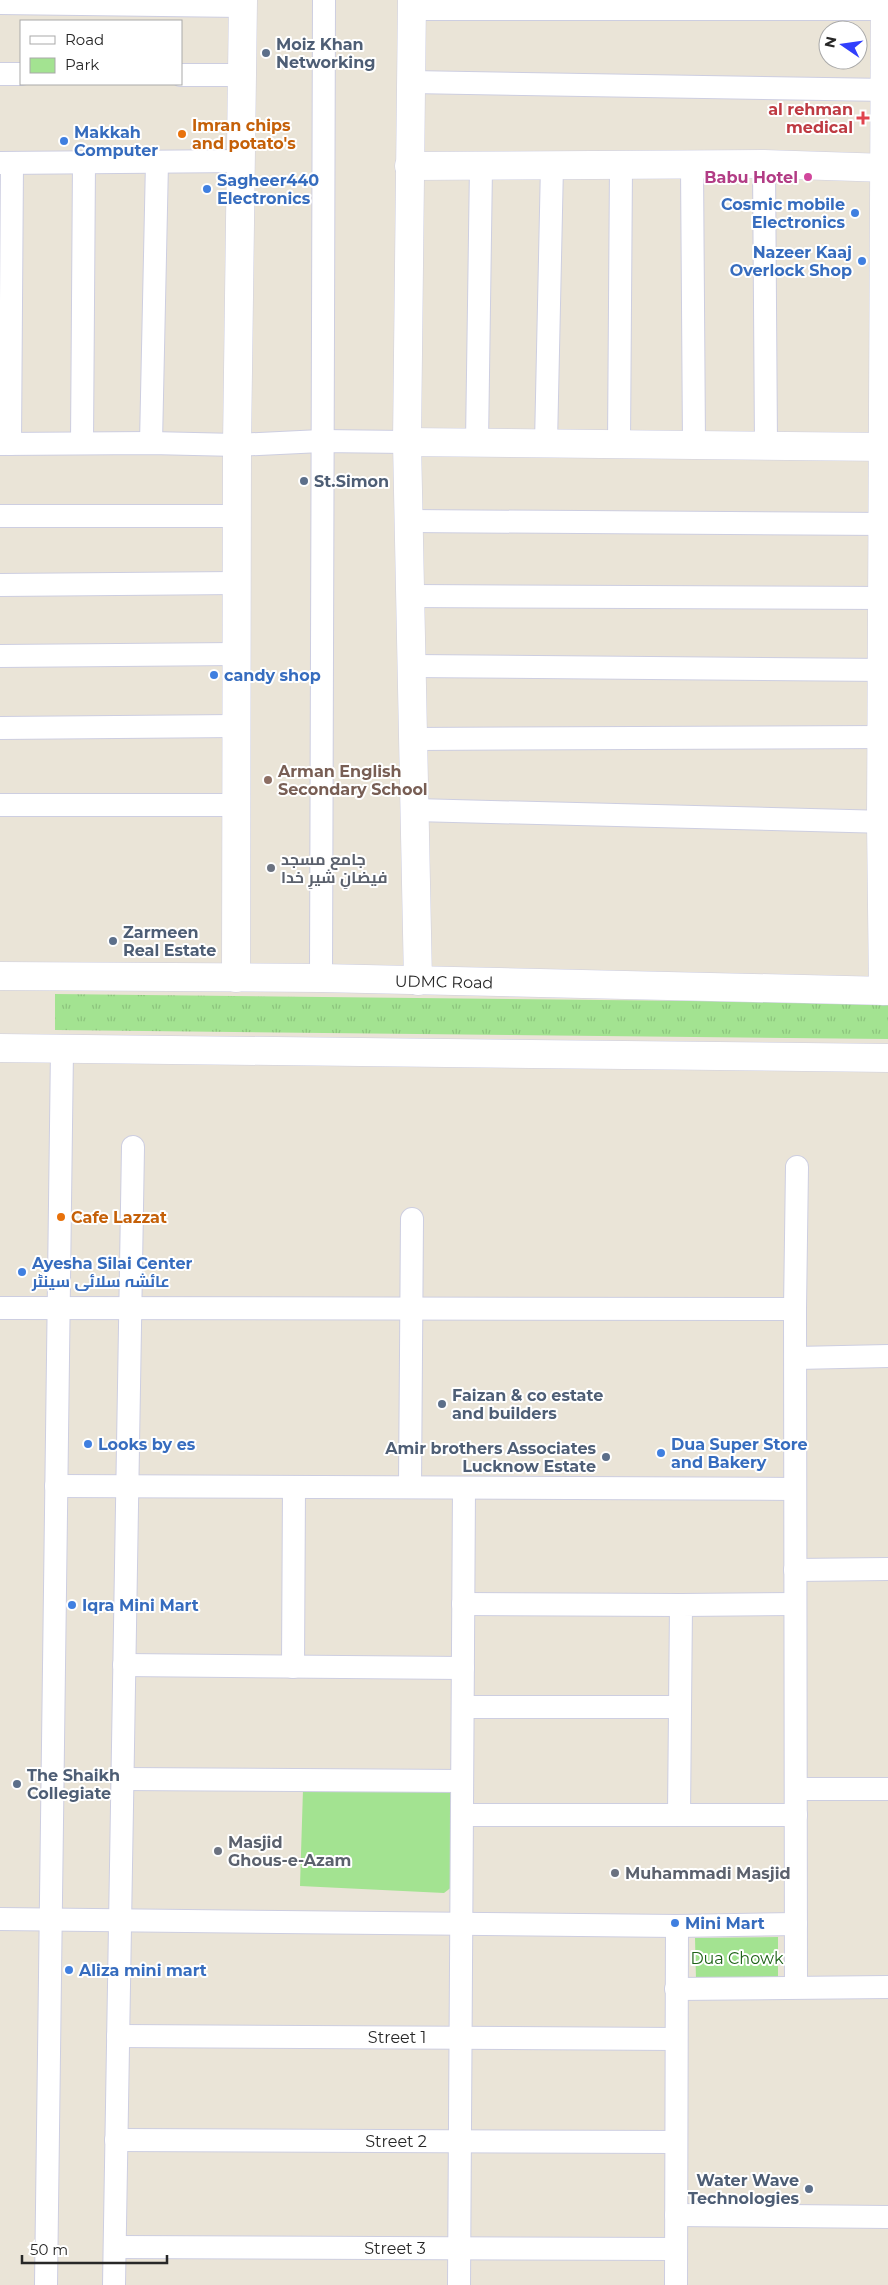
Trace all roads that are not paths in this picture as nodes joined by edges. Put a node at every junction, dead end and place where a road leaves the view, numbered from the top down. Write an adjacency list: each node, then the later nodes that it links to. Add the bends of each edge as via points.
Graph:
1 (324, 0): 23 (street)
2 (0, 3): 3 (street)
3 (243, 3): 9 (street)
4 (412, 4): 5 (street); 10 (street)
5 (886, 6): 11 (street)
6 (0, 74): 7 (street)
7 (20, 74)
8 (182, 75): 9 (street)
9 (241, 75): 14 (street)
10 (411, 82): 11 (street); 19 (street)
11 (886, 90): 22 (street)
12 (84, 162): 13 (street); 15 (street); 25 (street)
13 (157, 162): 14 (street); 26 (street)
14 (239, 162): 31 (street)
15 (6, 163): 28 (street)
16 (764, 164): 18 (street); 22 (street); 33 (street)
17 (621, 165): 18 (street); 21 (street); 30 (street)
18 (692, 165): 32 (street)
19 (409, 166): 20 (street); 24 (street)
20 (480, 166): 21 (street); 27 (street)
21 (552, 166): 29 (street)
22 (885, 168): 34 (street)
23 (322, 441): 24 (street); 31 (street); 57 (street)
24 (408, 442): 27 (street); 37 (street)
25 (82, 443): 26 (street); 28 (street)
26 (151, 443): 31 (street)
27 (477, 443): 29 (street)
28 (5, 444)
29 (546, 444): 30 (street)
30 (620, 444): 32 (street)
31 (237, 445): 36 (street)
32 (694, 445): 33 (street)
33 (766, 446): 34 (street)
34 (886, 447): 38 (street)
35 (0, 516): 36 (street)
36 (236, 516): 39 (street)
37 (409, 520): 38 (street); 41 (street)
38 (885, 524): 42 (street)
39 (236, 582): 40 (street); 43 (street)
40 (0, 585)
41 (411, 596): 42 (street); 45 (street)
42 (885, 598): 46 (street)
43 (236, 654): 44 (street); 47 (street)
44 (0, 656)
45 (412, 666): 46 (street); 50 (street)
46 (885, 670): 49 (street)
47 (235, 726): 48 (street); 51 (street)
48 (0, 728)
49 (885, 737): 50 (street); 54 (street)
50 (413, 739): 53 (street)
51 (235, 804): 52 (street); 56 (street)
52 (0, 805)
53 (415, 810): 54 (street); 58 (street)
54 (885, 821): 59 (street)
55 (0, 976): 56 (street, UDMC Road)
56 (236, 978): 57 (street, UDMC Road)
57 (321, 978): 58 (street, UDMC Road)
58 (418, 981): 59 (street, UDMC Road)
59 (885, 991)
60 (0, 1048): 61 (street)
61 (62, 1049): 62 (street); 67 (street)
62 (888, 1058)
63 (133, 1146): 68 (street)
64 (797, 1167): 70 (street)
65 (412, 1219): 69 (street)
66 (0, 1308): 67 (street)
67 (58, 1308): 68 (street); 73 (street)
68 (130, 1308): 69 (street); 74 (street)
69 (412, 1308): 70 (street); 76 (street)
70 (795, 1309): 72 (street)
71 (888, 1356): 72 (street)
72 (796, 1358): 78 (street)
73 (56, 1486): 74 (street); 97 (street)
74 (126, 1486): 75 (street); 84 (street)
75 (294, 1487): 76 (street); 85 (street)
76 (410, 1487): 77 (street)
77 (464, 1488): 78 (street); 81 (street)
78 (795, 1489): 80 (street)
79 (888, 1569): 80 (street)
80 (795, 1570): 82 (street)
81 (463, 1604): 83 (street); 86 (street)
82 (795, 1604): 83 (street); 91 (street)
83 (681, 1605): 88 (street)
84 (124, 1665): 85 (street); 89 (street)
85 (293, 1667): 86 (street)
86 (463, 1668): 87 (street)
87 (463, 1707): 88 (street); 90 (street)
88 (680, 1707): 95 (street)
89 (122, 1779): 90 (street); 98 (street)
90 (462, 1781): 94 (street)
91 (797, 1789): 92 (street); 93 (street)
92 (888, 1789)
93 (796, 1814): 95 (street); 100 (street)
94 (462, 1815): 95 (street); 99 (street)
95 (679, 1815)
96 (0, 1919): 97 (street)
97 (50, 1919): 98 (street); 116 (street)
98 (120, 1920): 99 (street); 105 (street)
99 (462, 1924): 101 (street); 106 (street)
100 (796, 1924): 101 (street); 102 (street)
101 (677, 1926): 104 (street)
102 (796, 1986): 103 (street); 104 (street)
103 (888, 1988)
104 (676, 1989): 107 (street)
105 (118, 2036): 106 (street, Street 1); 108 (street)
106 (461, 2038): 107 (street, Street 1); 109 (street)
107 (676, 2039): 110 (street)
108 (116, 2140): 109 (street, Street 2); 113 (street)
109 (460, 2141): 110 (street, Street 2); 114 (street)
110 (676, 2142): 111 (street)
111 (676, 2215): 112 (street); 115 (street)
112 (888, 2217)
113 (115, 2247): 114 (street, Street 3); 117 (street)
114 (460, 2248): 115 (street, Street 3); 118 (street)
115 (676, 2249): 119 (street)
116 (46, 2285)
117 (114, 2285)
118 (459, 2285)
119 (676, 2285)

